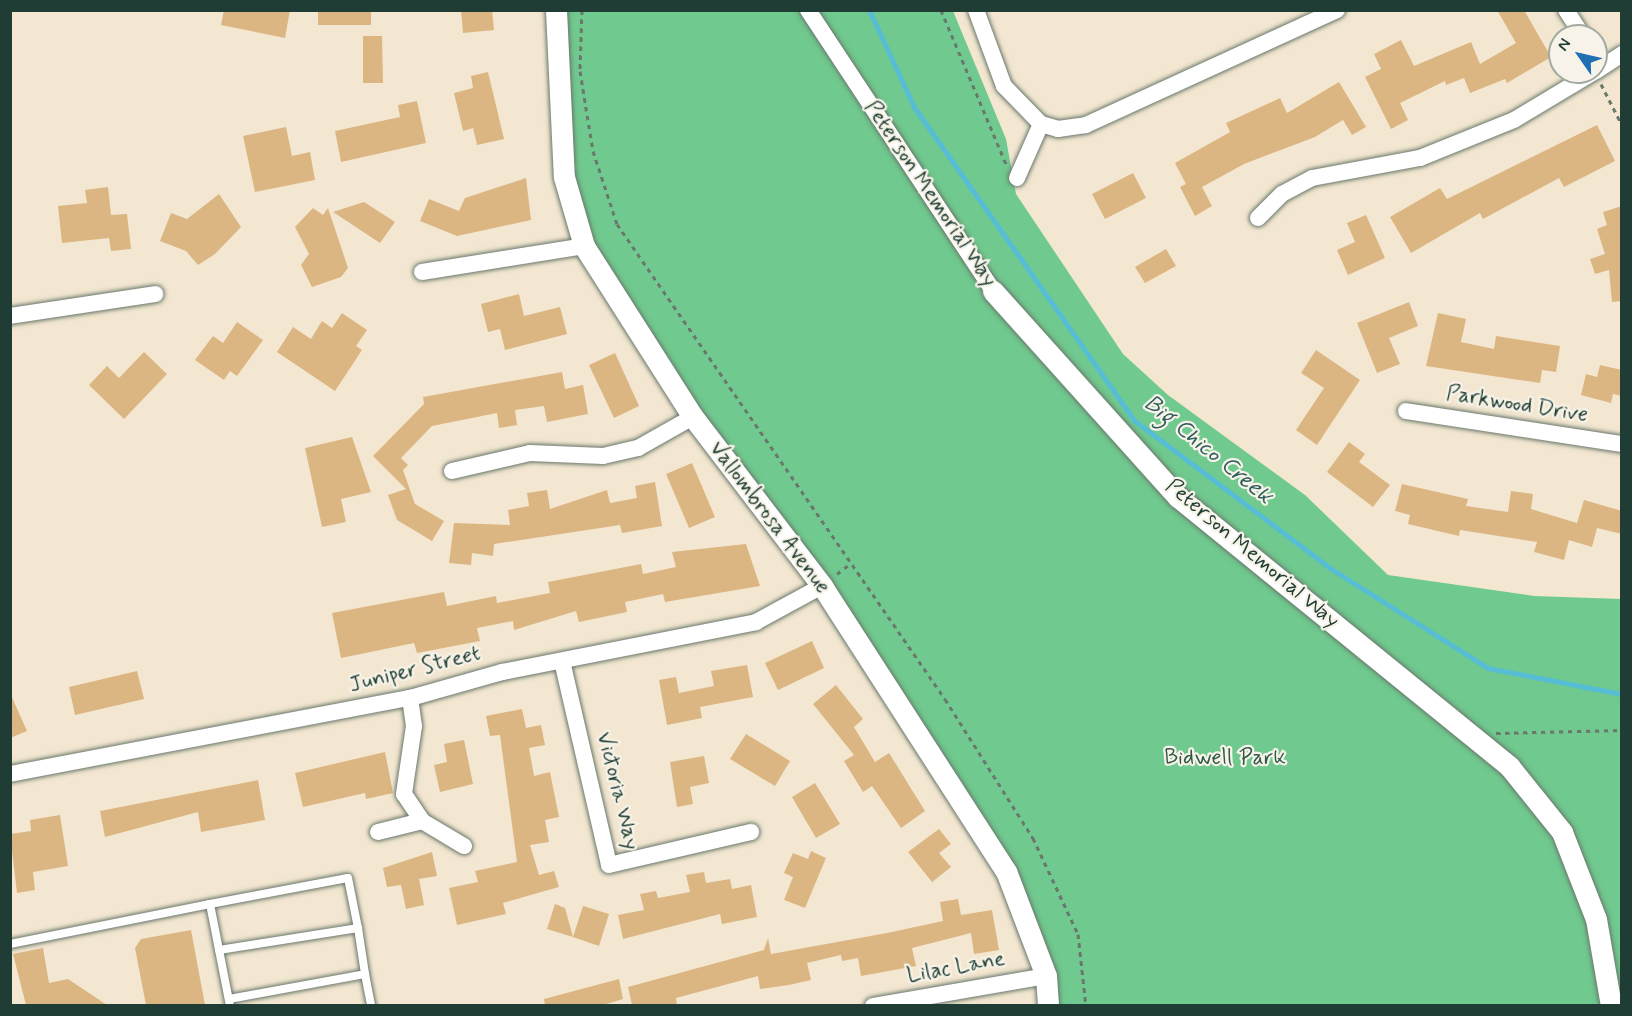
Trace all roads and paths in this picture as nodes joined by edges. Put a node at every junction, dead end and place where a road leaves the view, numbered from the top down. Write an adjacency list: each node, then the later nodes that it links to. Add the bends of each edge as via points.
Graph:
1 (556, 10): 17 (street, Vallombrosa Avenue, via 564,177)
2 (582, 10): 46 (path, via 580,71 592,151 617,224 945,699 1033,838 1078,934)
3 (808, 10): 19 (street, Peterson Memorial Way)
4 (941, 10): 15 (path, via 1005,162)
5 (976, 10): 13 (street, via 1004,86)
6 (1337, 10): 13 (street, via 1086,125 1058,129)
7 (1566, 10): 8 (street)
8 (1575, 24)
9 (1622, 54): 10 (street)
10 (1608, 61)
11 (1570, 84): 16 (street, via 1514,120 1420,158 1312,178 1282,194)
12 (1604, 84): 14 (path)
13 (1041, 124): 15 (street)
14 (1622, 125)
15 (1017, 178)
16 (1258, 218)
17 (584, 246): 18 (street); 23 (street, Vallombrosa Avenue)
18 (422, 272)
19 (993, 291): 30 (street, Peterson Memorial Way, via 1178,497)
20 (155, 294): 21 (street)
21 (10, 316)
22 (1406, 411): 24 (street, Parkwood Drive)
23 (693, 417): 25 (street, via 638,448 603,456 530,453); 26 (street, Vallombrosa Avenue)
24 (1622, 444)
25 (453, 471)
26 (822, 586): 27 (street, Juniper Street, via 756,622); 41 (street, Vallombrosa Avenue, via 1006,871)
27 (562, 661): 28 (street, Juniper Street); 34 (street, Victoria Way, via 609,865)
28 (410, 698): 31 (street, Juniper Street); 32 (street, via 414,726 404,794)
29 (1622, 730): 30 (path, via 1600,726)
30 (1471, 734): 47 (street, Peterson Memorial Way, via 1509,766 1562,832 1596,919)
31 (10, 774)
32 (422, 821): 33 (street); 35 (street)
33 (378, 832)
34 (751, 832)
35 (464, 846)
36 (210, 904): 37 (lane, via 348,878); 38 (lane); 39 (lane)
37 (358, 928): 39 (lane); 40 (lane)
38 (10, 944)
39 (219, 950): 42 (lane)
40 (365, 974): 42 (lane); 43 (lane)
41 (1047, 976): 44 (street, Lilac Lane); 45 (street, Vallombrosa Avenue)
42 (230, 1002)
43 (371, 1005)
44 (873, 1005)
45 (1048, 1005)
46 (1086, 1005)
47 (1611, 1005)

